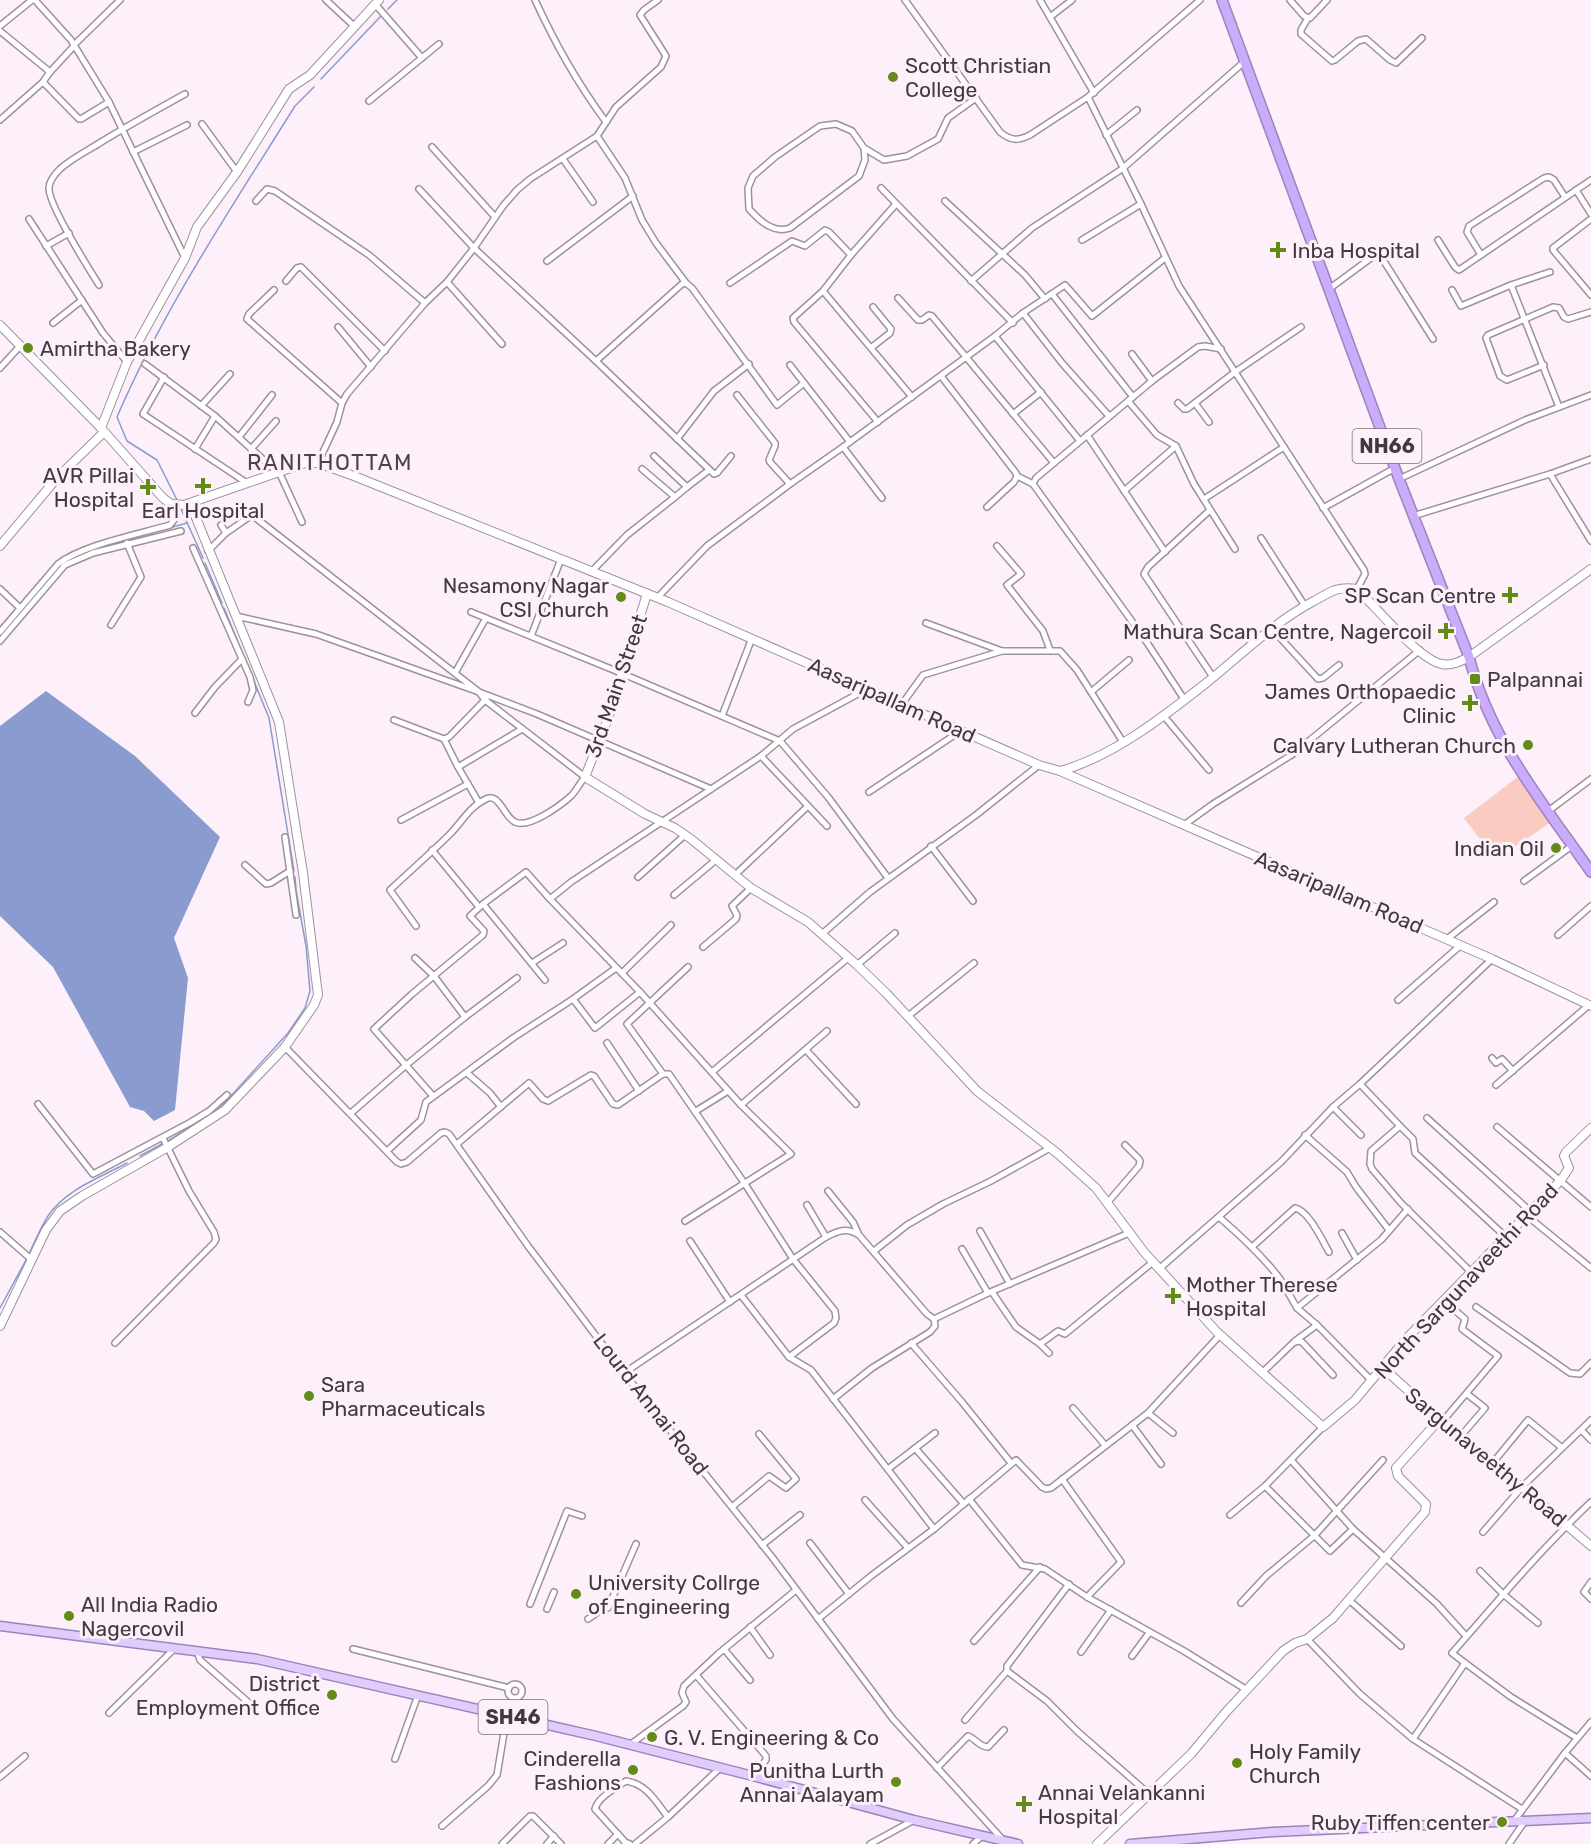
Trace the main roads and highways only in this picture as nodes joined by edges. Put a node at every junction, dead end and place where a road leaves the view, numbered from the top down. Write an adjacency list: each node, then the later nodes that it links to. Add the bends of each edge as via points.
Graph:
1 (1225, 2): 2 (highway, NH66, via 1244,62 1492,723 1547,812)
2 (1591, 872)
3 (0, 1626): 6 (main road, SH46, via 257,1659 631,1744)
4 (1591, 1818): 5 (main road, via 1273,1832)
5 (1162, 1843): 7 (main road)
6 (1018, 1844)
7 (1130, 1844)

